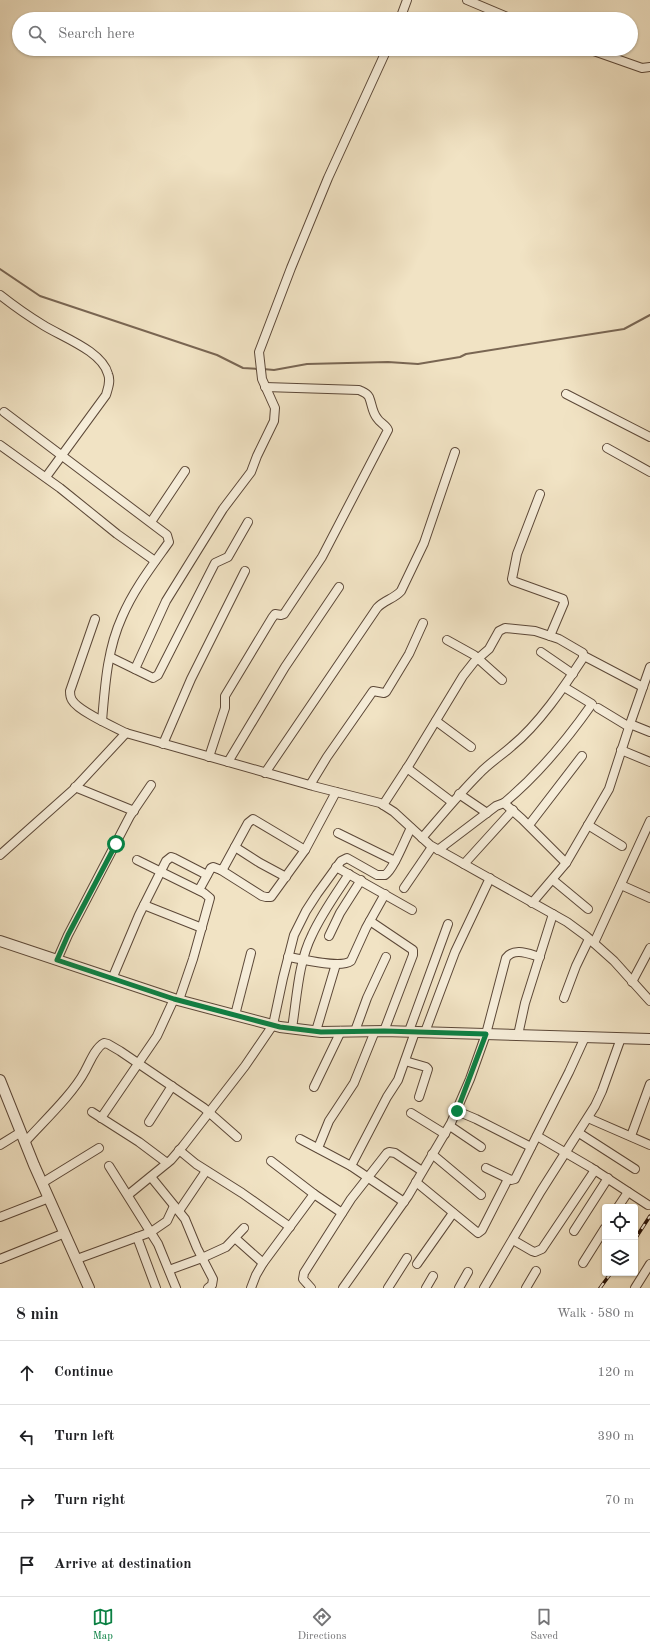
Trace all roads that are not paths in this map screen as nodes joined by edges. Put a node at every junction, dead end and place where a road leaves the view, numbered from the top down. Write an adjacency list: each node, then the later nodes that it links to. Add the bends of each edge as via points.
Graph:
1 (407, 0): 3 (street)
2 (467, 0): 4 (street)
3 (403, 12)
4 (495, 12)
5 (384, 56): 9 (street, via 328,178 259,352)
6 (608, 56): 7 (street, via 642,68)
7 (650, 68)
8 (0, 295): 16 (street, via 43,326 92,354 103,364 108,374 109,386 106,395)
9 (264, 383): 35 (street, via 276,412 254,468 223,509 166,601); 50 (street, via 359,390 369,397 375,415 388,430 322,557 287,611 283,615 275,614 272,618 225,696 224,708)
10 (566, 394): 12 (street)
11 (4, 412): 16 (street)
12 (650, 437)
13 (0, 445): 19 (street)
14 (607, 448): 18 (street)
15 (455, 452): 54 (street, via 424,543 401,591 376,608)
16 (62, 455): 19 (street); 21 (street)
17 (185, 471): 21 (street)
18 (650, 472)
19 (46, 477): 23 (street)
20 (540, 494): 28 (street, via 517,554 512,578 513,581 563,599 564,603)
21 (151, 522): 23 (street, via 169,538 169,542)
22 (248, 522): 35 (street, via 228,557 215,562 158,675 153,678)
23 (155, 561): 32 (street, via 122,616)
24 (245, 571): 46 (street, via 191,679)
25 (339, 587): 51 (street, via 285,667)
26 (95, 619): 41 (street, via 70,695 75,704)
27 (423, 623): 55 (street, via 409,654 386,692 373,691 326,757)
28 (550, 636): 31 (street, via 583,653); 33 (street, via 535,631 502,628 489,649)
29 (447, 640): 33 (street)
30 (541, 652): 36 (street)
31 (584, 656): 36 (street); 39 (street)
32 (110, 657): 35 (street); 41 (street)
33 (478, 658): 37 (street); 42 (street, via 463,676)
34 (650, 667): 39 (street)
35 (135, 669)
36 (573, 674): 38 (street)
37 (502, 680)
38 (564, 687): 59 (street, via 529,730 494,759); 61 (street, via 592,704 545,765)
39 (643, 687): 43 (street)
40 (598, 708): 43 (street, via 626,725)
41 (102, 721): 45 (street)
42 (436, 721): 47 (street); 53 (street)
43 (630, 724): 44 (street); 48 (street)
44 (650, 732)
45 (126, 733): 46 (street); 57 (street)
46 (163, 744): 50 (street)
47 (471, 747)
48 (621, 750): 52 (street); 68 (street, via 609,788)
49 (582, 756): 67 (street)
50 (209, 757): 51 (street)
51 (228, 762): 54 (street)
52 (650, 762)
53 (407, 768): 60 (street); 62 (street)
54 (265, 773): 55 (street)
55 (310, 785): 58 (street)
56 (151, 786): 64 (street)
57 (75, 787): 64 (street); 77 (street)
58 (336, 792): 62 (street); 76 (street)
59 (459, 794): 60 (street); 65 (street)
60 (452, 802): 72 (street)
61 (504, 803): 63 (street); 65 (street)
62 (383, 805): 69 (street)
63 (513, 810): 67 (street); 81 (street)
64 (134, 811): 112 (street)
65 (487, 813): 75 (street)
66 (650, 821): 70 (street)
67 (528, 825): 80 (street)
68 (588, 825): 74 (street); 80 (street)
69 (411, 828): 72 (street); 79 (street)
70 (648, 830): 91 (street)
71 (338, 833): 79 (street)
72 (422, 838): 75 (street)
73 (235, 846): 76 (street, via 253,819); 83 (street); 87 (street)
74 (622, 846)
75 (435, 848): 81 (street); 92 (street)
76 (305, 850): 87 (street)
77 (0, 855)
78 (137, 860): 84 (street)
79 (395, 861): 82 (street, via 387,873 382,875 347,858)
80 (566, 863): 90 (street)
81 (464, 864): 88 (street)
82 (336, 867): 85 (street); 109 (street, via 306,911 294,935)
83 (221, 870): 86 (street, via 213,867); 87 (street, via 266,898 274,895)
84 (159, 872): 86 (street, via 171,857); 93 (street); 97 (street)
85 (349, 874): 89 (street); 113 (street, via 311,935)
86 (207, 875): 93 (street)
87 (286, 877)
88 (490, 878): 96 (street); 127 (street)
89 (361, 880): 94 (street); 104 (street)
90 (553, 880): 96 (street); 98 (street)
91 (621, 885): 95 (street); 106 (street)
92 (404, 888)
93 (199, 890): 103 (street, via 210,898)
94 (385, 894): 99 (street); 101 (street)
95 (650, 898)
96 (532, 902): 100 (street)
97 (144, 905): 103 (street); 115 (street)
98 (588, 909)
99 (412, 910)
100 (552, 914): 106 (street); 111 (street)
101 (370, 921): 114 (street, via 351,961 347,964); 126 (street, via 413,950)
102 (448, 924): 127 (street)
103 (202, 928): 118 (street, via 193,959)
104 (329, 936)
105 (0, 941): 112 (street)
106 (592, 941): 116 (street); 117 (street, via 576,966)
107 (650, 948): 116 (street)
108 (251, 953): 120 (street)
109 (288, 957): 113 (street); 121 (street)
110 (386, 957): 125 (street)
111 (540, 957): 128 (street, via 512,952 506,958); 129 (street)
112 (57, 960): 115 (street)
113 (303, 960): 114 (street); 122 (street)
114 (336, 964): 123 (street)
115 (112, 978): 118 (street)
116 (632, 982): 119 (street)
117 (564, 998)
118 (176, 1000): 120 (street); 134 (street, via 157,1036)
119 (650, 1001)
120 (235, 1015): 121 (street)
121 (273, 1025): 122 (street); 143 (street)
122 (292, 1028): 123 (street)
123 (316, 1031): 124 (street)
124 (341, 1031): 125 (street); 138 (street)
125 (355, 1031): 126 (street)
126 (380, 1031): 127 (street); 162 (street, via 354,1083 329,1121)
127 (417, 1032): 128 (street); 133 (street)
128 (486, 1034): 129 (street); 141 (street)
129 (518, 1035): 130 (street)
130 (585, 1037): 131 (street); 152 (street)
131 (621, 1038): 132 (street); 146 (street, via 602,1091)
132 (650, 1039)
133 (405, 1061): 139 (street, via 426,1066 428,1069); 169 (street, via 398,1080)
134 (138, 1063): 137 (street); 145 (street); 156 (street, via 108,1044 100,1045 75,1087)
135 (0, 1080): 140 (street)
136 (650, 1084): 153 (street)
137 (172, 1086): 143 (street); 147 (street)
138 (314, 1087)
139 (419, 1097)
140 (4, 1099): 149 (street)
141 (457, 1111): 148 (street); 160 (street)
142 (92, 1112): 145 (street)
143 (210, 1113): 154 (street); 163 (street)
144 (412, 1113): 151 (street)
145 (101, 1118): 167 (street)
146 (588, 1118): 150 (street); 153 (street)
147 (149, 1122)
148 (450, 1126): 151 (street); 159 (street)
149 (21, 1132): 156 (street); 157 (street)
150 (579, 1133): 164 (street); 171 (street)
151 (445, 1134): 165 (street)
152 (537, 1136): 160 (street); 164 (street)
153 (631, 1136): 158 (street)
154 (236, 1137)
155 (300, 1139): 162 (street)
156 (25, 1142): 179 (street)
157 (0, 1144)
158 (650, 1145)
159 (481, 1147)
160 (530, 1147): 178 (street, via 515,1179)
161 (99, 1148): 179 (street)
162 (318, 1148): 169 (street)
163 (180, 1150): 167 (street); 173 (street)
164 (566, 1153): 172 (street); 201 (street)
165 (432, 1154): 174 (street); 183 (street)
166 (271, 1162): 182 (street)
167 (167, 1163): 175 (street)
168 (109, 1166): 184 (street)
169 (351, 1166): 176 (street)
170 (486, 1168): 178 (street)
171 (635, 1169)
172 (595, 1170): 177 (street); 201 (street, via 542,1249 535,1252)
173 (206, 1171): 189 (street); 193 (street)
174 (422, 1171): 176 (street, via 395,1153 389,1152); 180 (street)
175 (150, 1177): 184 (street); 189 (street)
176 (368, 1177): 186 (street); 190 (street)
177 (608, 1178): 181 (street); 195 (street)
178 (508, 1179): 191 (street, via 480,1232 475,1232)
179 (42, 1182): 185 (street)
180 (416, 1182): 186 (street); 191 (street)
181 (628, 1192): 187 (street); 188 (street)
182 (314, 1194): 190 (street); 193 (street)
183 (481, 1195)
184 (128, 1196): 197 (street)
185 (49, 1198): 192 (street); 196 (street)
186 (404, 1202): 220 (street)
187 (620, 1204)
188 (648, 1205)
189 (177, 1209): 197 (street, via 167,1221); 202 (street, via 187,1224)
190 (342, 1213): 219 (street, via 304,1273 303,1279)
191 (453, 1213): 208 (street)
192 (0, 1217)
193 (290, 1227): 206 (street)
194 (244, 1228): 200 (street)
195 (574, 1231)
196 (65, 1232): 204 (street); 205 (street)
197 (151, 1232): 199 (street); 210 (street)
198 (602, 1233): 207 (street)
199 (137, 1237): 205 (street); 215 (street)
200 (235, 1238): 202 (street, via 226,1247); 206 (street)
201 (513, 1240): 224 (street)
202 (202, 1258): 210 (street); 217 (street, via 213,1279 212,1285)
203 (407, 1258): 221 (street)
204 (0, 1259)
205 (77, 1259): 214 (street)
206 (263, 1263): 218 (street)
207 (583, 1263)
208 (417, 1264)
209 (650, 1264): 226 (street)
210 (169, 1270): 216 (street)
211 (536, 1271): 225 (street)
212 (468, 1272): 223 (street)
213 (433, 1276): 222 (street)
214 (89, 1288)
215 (156, 1288)
216 (176, 1288)
217 (208, 1288)
218 (251, 1288)
219 (311, 1288)
220 (343, 1288)
221 (388, 1288)
222 (426, 1288)
223 (460, 1288)
224 (484, 1288)
225 (526, 1288)
226 (635, 1288)

